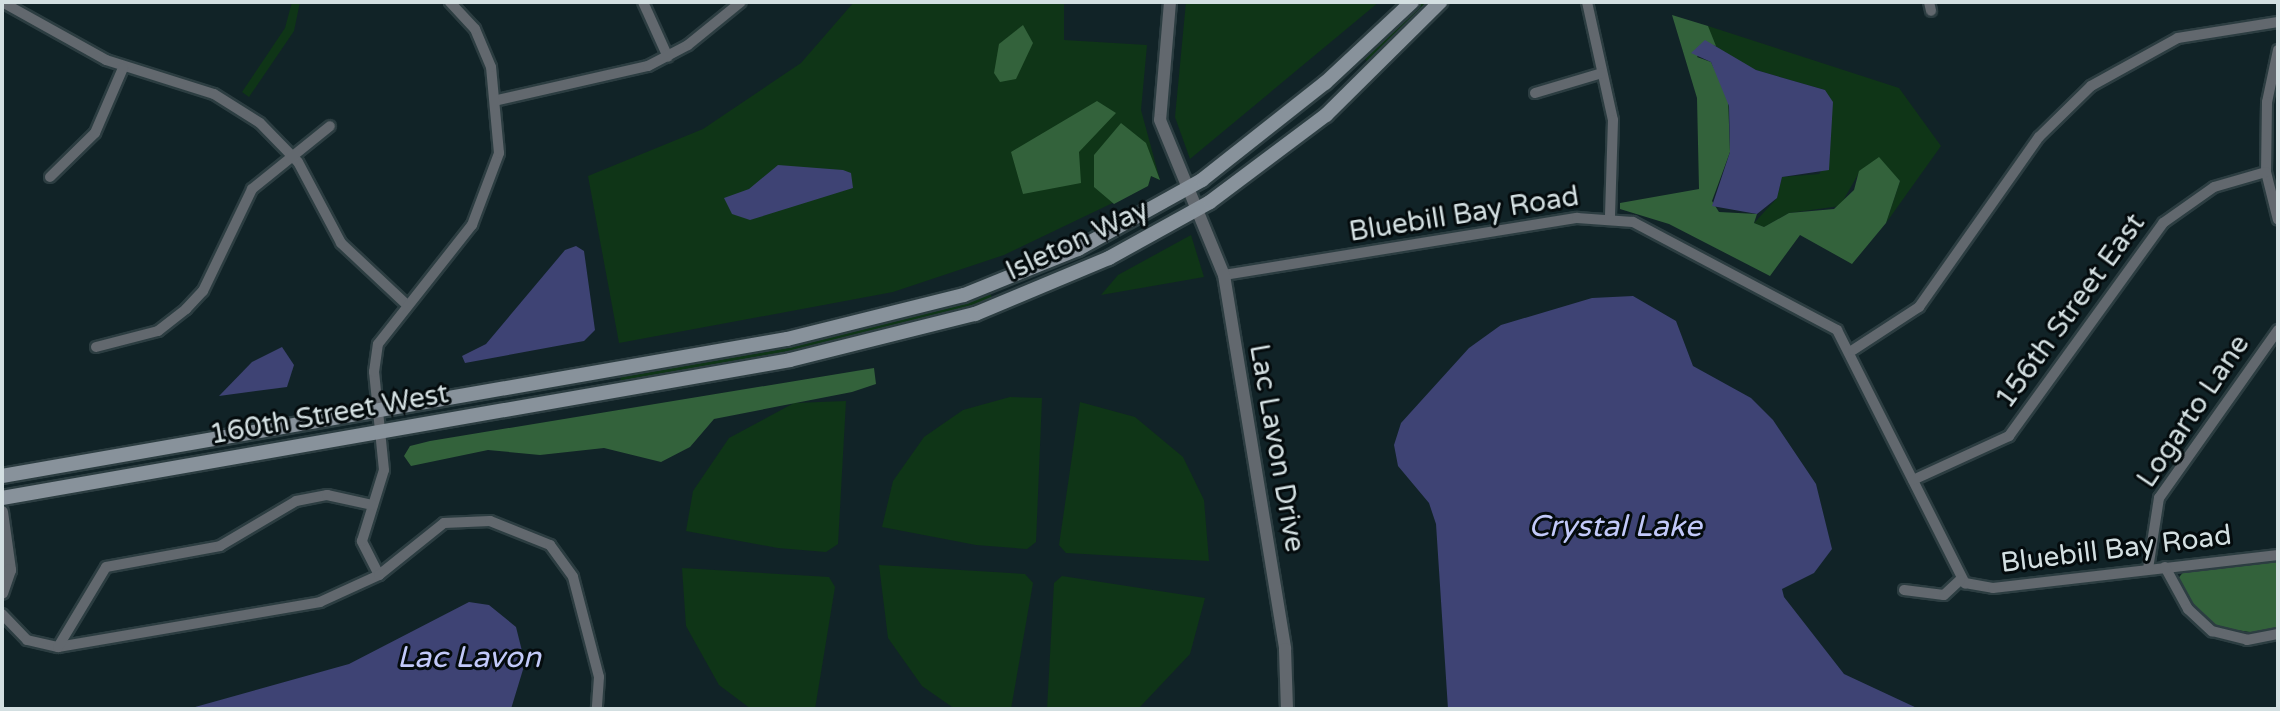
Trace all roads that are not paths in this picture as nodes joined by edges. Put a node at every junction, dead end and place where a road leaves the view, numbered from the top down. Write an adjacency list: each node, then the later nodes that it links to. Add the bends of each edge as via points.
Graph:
1 (2, 2): 12 (street)
2 (450, 2): 15 (street, via 484,48)
3 (643, 2): 11 (street)
4 (741, 2): 11 (street)
5 (1170, 2): 20 (street, Lac Lavon Drive, via 1158,111)
6 (1412, 2): 20 (main road, Isleton Way)
7 (1440, 2): 20 (main road, Isleton Way, via 1326,115)
8 (1587, 2): 13 (street)
9 (2278, 22): 27 (street, via 2191,34 2091,86 2039,137 1919,307)
10 (2278, 50): 18 (street, via 2267,102)
11 (668, 57): 15 (street, via 612,78)
12 (123, 68): 17 (street, via 227,100); 19 (street, via 95,133)
13 (1602, 73): 14 (street); 21 (street, via 1614,132)
14 (1535, 93)
15 (498, 100): 24 (street, via 499,153 481,209)
16 (330, 126): 17 (street)
17 (292, 154): 24 (street, via 341,243); 26 (street, via 246,197 195,301 158,331)
18 (2266, 172): 22 (street); 33 (street, 156th Street East, via 2214,187 2163,223 2009,436)
19 (50, 177)
20 (1191, 201): 23 (street, Lac Lavon Drive); 28 (main road, Isleton Way, via 964,295 829,331); 29 (main road, Isleton Way, via 1109,258 975,314 874,343)
21 (1610, 217): 23 (street, Bluebill Bay Road); 27 (street, Bluebill Bay Road, via 1662,232 1821,316)
22 (2278, 220)
23 (1224, 275): 48 (street, Lac Lavon Drive, via 1285,649)
24 (405, 303): 30 (street, via 378,344)
25 (2278, 330): 39 (street, Logarto Lane, via 2159,498)
26 (96, 347)
27 (1853, 350): 33 (street, Bluebill Bay Road)
28 (662, 360): 30 (main road, 160th Street West)
29 (664, 381): 31 (main road, 160th Street West)
30 (378, 410): 31 (street); 32 (main road, 160th Street West)
31 (381, 432): 34 (main road, 160th Street West); 35 (street, via 384,470)
32 (2, 476)
33 (1913, 480): 41 (street, Bluebill Bay Road)
34 (2, 498)
35 (373, 505): 40 (street, via 362,541); 46 (street, via 327,495 296,501 220,546 106,567)
36 (2, 512): 43 (street, via 10,570)
37 (2278, 555): 38 (street, Bluebill Bay Road)
38 (2165, 567): 39 (street, Bluebill Bay Road); 45 (street, via 2188,609 2212,631 2247,640)
39 (2148, 569): 41 (street, Bluebill Bay Road, via 1993,588)
40 (379, 575): 46 (street, via 320,602); 47 (street, via 444,523 490,521 550,545 583,600 599,677)
41 (1960, 580): 42 (street, via 1944,595)
42 (1904, 590)
43 (2, 593)
44 (2, 614): 46 (street, via 27,640)
45 (2278, 634)
46 (58, 647)
47 (597, 709)
48 (1287, 709)

